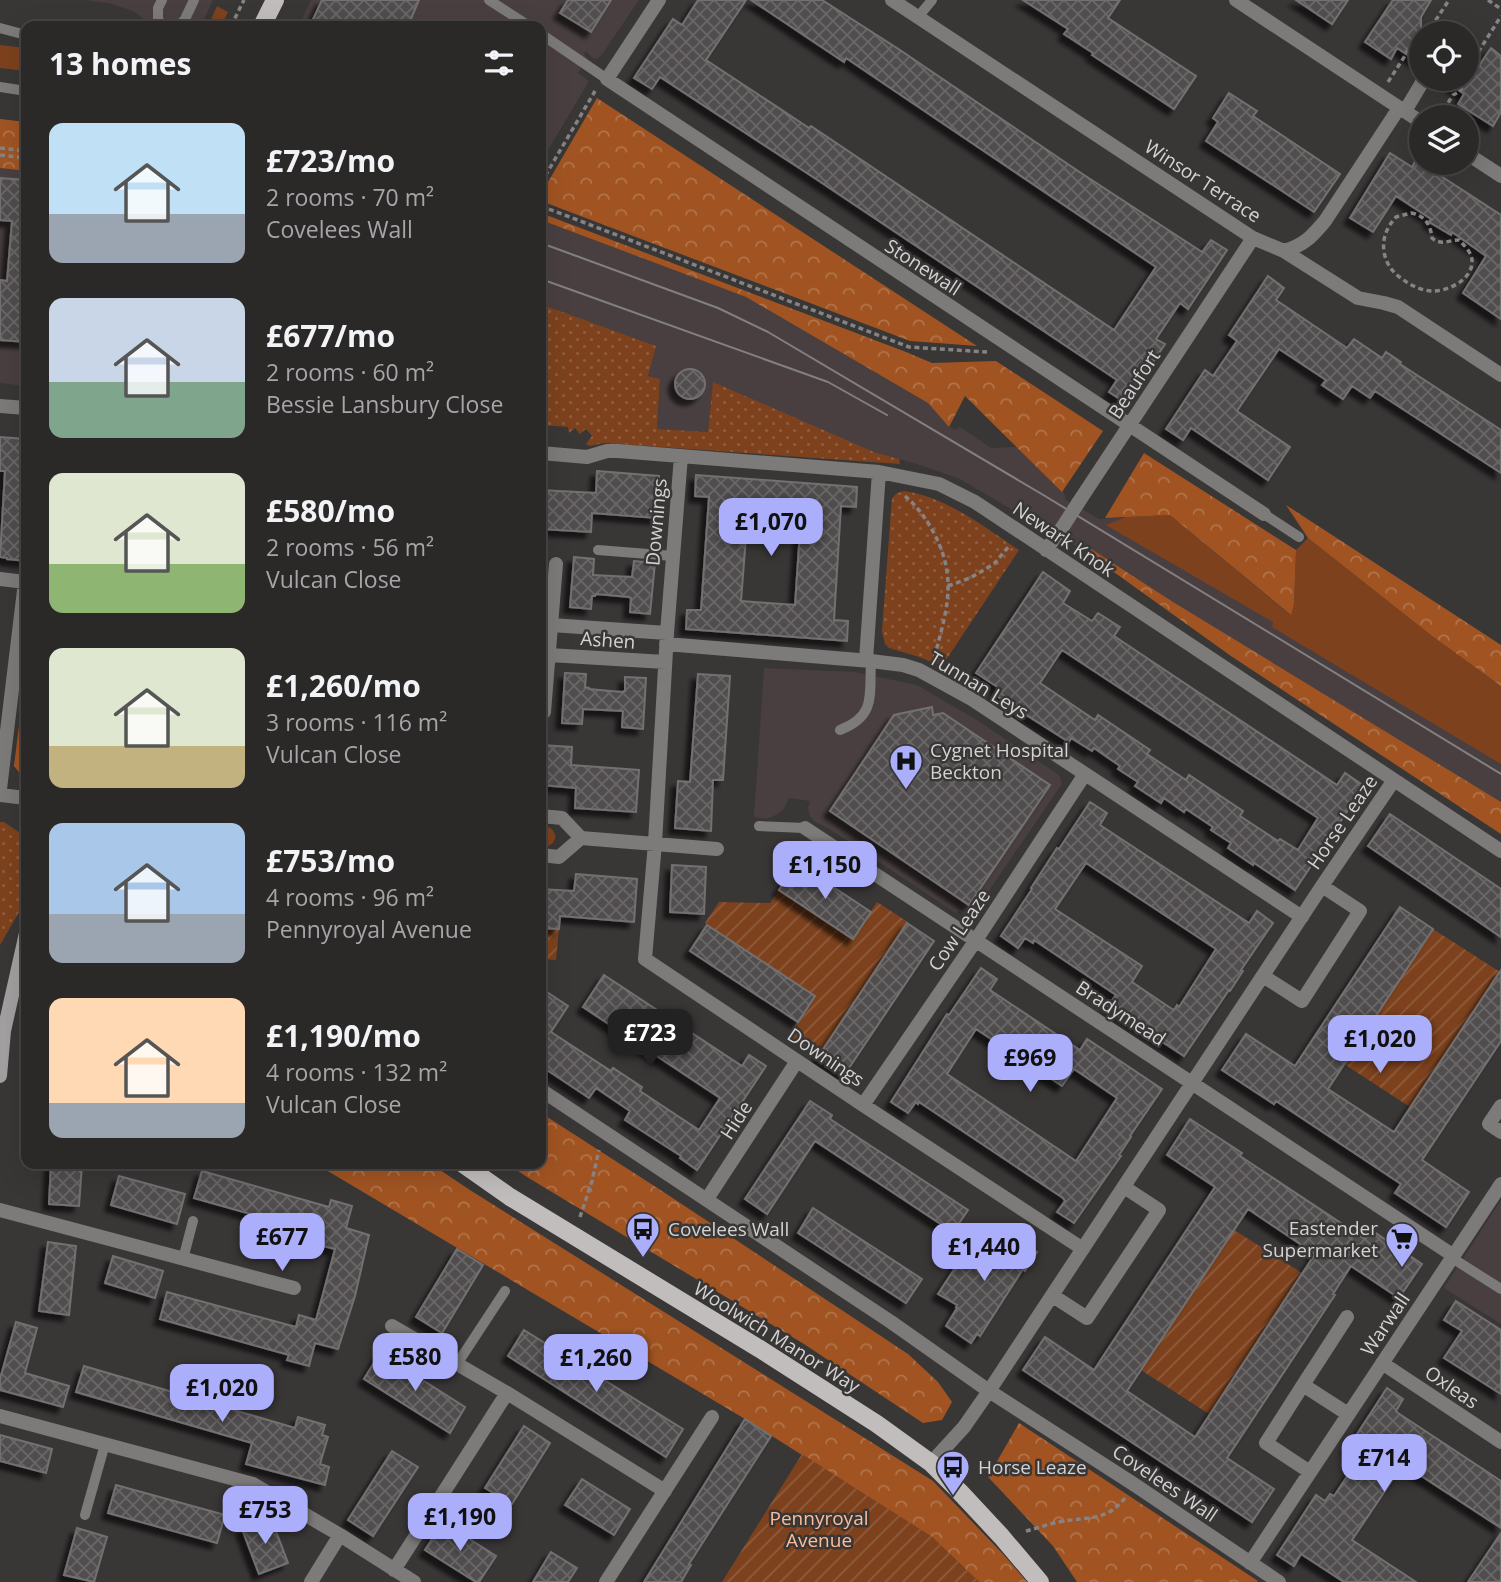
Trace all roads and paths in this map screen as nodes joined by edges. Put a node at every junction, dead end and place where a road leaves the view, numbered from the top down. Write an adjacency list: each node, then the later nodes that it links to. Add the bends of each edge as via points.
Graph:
1 (162, 0): 15 (lane)
2 (194, 0): 16 (lane)
3 (244, 0): 17 (path)
4 (275, 0): 18 (main road)
5 (489, 0): 19 (lane)
6 (659, 0): 26 (street)
7 (892, 0): 14 (street, Winsor Terrace)
8 (932, 0): 14 (lane)
9 (1236, 0): 33 (street)
10 (1449, 0): 20 (path)
11 (1488, 0): 12 (path)
12 (1501, 9)
13 (1501, 16): 25 (path)
14 (918, 17): 43 (street, Winsor Terrace)
15 (159, 21)
16 (183, 21)
17 (234, 21)
18 (264, 21)
19 (521, 21)
20 (1435, 21)
21 (0, 28): 22 (lane)
22 (21, 34)
23 (546, 37): 26 (lane)
24 (1409, 50): 27 (path)
25 (1479, 51)
26 (605, 78): 40 (path); 47 (street, Stonewall)
27 (1386, 85)
28 (0, 87): 29 (lane)
29 (21, 90)
30 (1416, 91): 33 (street)
31 (1460, 91): 32 (path)
32 (1447, 105)
33 (1402, 109): 34 (street); 44 (street, via 1325,221 1299,247)
34 (1409, 114)
35 (0, 148): 36 (path)
36 (21, 150)
37 (0, 155): 38 (path)
38 (21, 157)
39 (1479, 162): 41 (street)
40 (546, 175)
41 (1501, 176)
42 (546, 208): 47 (path, via 909,347 986,352 995,351)
43 (1253, 238): 44 (street, Winsor Terrace); 51 (street, Beaufort)
44 (1284, 251): 48 (street, Winsor Terrace, via 1358,298 1398,307)
45 (1407, 283): 45 (path, via 1386,261 1384,240 1396,217 1411,213 1425,220 1436,242 1460,240 1472,265 1463,280 1449,289 1433,291); 46 (path)
46 (1402, 290)
47 (1002, 342): 51 (street, Stonewall)
48 (1501, 375)
49 (0, 405): 50 (street)
50 (21, 407)
51 (1130, 426): 56 (street, Stonewall); 60 (street, Beaufort, bridge)
52 (546, 453): 53 (street, Newark Knok, via 587,457 607,451)
53 (681, 456): 54 (street, Newark Knok); 61 (street, Downings)
54 (879, 472): 60 (street, Newark Knok, via 939,484 975,502); 70 (street)
55 (901, 492): 65 (path, via 916,505 943,551)
56 (1264, 514): 57 (lane, Stonewall)
57 (1299, 537)
58 (1010, 545): 65 (path, via 994,564)
59 (598, 550): 61 (lane)
60 (1045, 550): 76 (street, Newark Knok)
61 (673, 556): 68 (street, Downings)
62 (556, 564): 67 (street)
63 (0, 579): 64 (street)
64 (21, 582)
65 (948, 586): 72 (path)
66 (21, 615): 77 (street)
67 (551, 625): 68 (street, Ashen); 69 (street)
68 (666, 639): 70 (street, Tunnan Leys); 71 (street, Downings)
69 (549, 655): 71 (street, Ashen); 73 (street)
70 (869, 661): 74 (lane, via 868,709 853,725); 75 (street, Tunnan Leys, via 928,674)
71 (665, 662): 84 (street, Downings)
72 (933, 662)
73 (546, 689)
74 (840, 730)
75 (1085, 774): 89 (street, Tunnan Leys); 90 (street, Cow Leaze)
76 (1394, 780): 86 (street, Newark Knok); 88 (street, Horse Leaze)
77 (0, 789)
78 (0, 795): 79 (street)
79 (21, 797)
80 (546, 816): 83 (street, via 562,818)
81 (759, 826): 82 (lane, Bradymead)
82 (805, 828): 90 (street, Bradymead)
83 (581, 838): 84 (street); 87 (street, via 559,857)
84 (655, 843): 85 (street); 93 (street, Downings, via 645,959)
85 (717, 849)
86 (1501, 851)
87 (546, 856)
88 (1322, 886): 89 (street, Horse Leaze); 92 (street, Horse Leaze, via 1360,911 1302,1001)
89 (1302, 918): 92 (street, Horse Leaze)
90 (976, 940): 95 (street, Bradymead); 97 (street, Cow Leaze)
91 (21, 955): 94 (street, via 4,1031)
92 (1263, 976): 95 (street, Horse Leaze)
93 (797, 1061): 97 (street, Downings); 104 (street, Hide)
94 (0, 1076)
95 (1193, 1083): 103 (street, Horse Leaze); 109 (street, Bradymead)
96 (546, 1093): 99 (street, Covelees Wall)
97 (863, 1105): 108 (street, Downings)
98 (1501, 1106): 100 (street, via 1489,1124)
99 (604, 1131): 104 (street, Covelees Wall); 106 (path)
100 (1501, 1132)
101 (470, 1169): 127 (main road, Woolwich Manor Way, via 760,1349)
102 (1501, 1184): 109 (street, Warwall)
103 (1124, 1187): 108 (street, Horse Leaze); 114 (street, via 1159,1210 1087,1318)
104 (707, 1199): 120 (street, Covelees Wall)
105 (0, 1210): 110 (street)
106 (579, 1217)
107 (193, 1221): 110 (lane)
108 (1083, 1249): 114 (street, Horse Leaze)
109 (1453, 1257): 112 (lane); 117 (street, Warwall)
110 (183, 1259): 111 (street)
111 (295, 1288)
112 (1501, 1289)
113 (505, 1290): 118 (lane)
114 (1053, 1296): 120 (street, Horse Leaze)
115 (1346, 1317): 119 (street, Warwall)
116 (392, 1326): 118 (street)
117 (1382, 1363): 122 (street, Warwall); 125 (street, Oxleas)
118 (457, 1364): 121 (street)
119 (1303, 1385): 122 (street); 128 (street, Warwall, via 1266,1443)
120 (989, 1391): 127 (street, Horse Leaze); 129 (street, Covelees Wall)
121 (507, 1393): 130 (street); 135 (street)
122 (1348, 1415): 128 (street, Warwall)
123 (0, 1416): 126 (street)
124 (712, 1416): 130 (street)
125 (1501, 1442)
126 (105, 1444): 131 (lane); 133 (street, via 253,1484)
127 (930, 1463): 139 (main road, Woolwich Manor Way)
128 (1310, 1472): 134 (street, Warwall)
129 (1135, 1485): 132 (path, via 1119,1506 1100,1517); 134 (street, Covelees Wall)
130 (664, 1491): 138 (street)
131 (85, 1515)
132 (1026, 1531)
133 (340, 1535): 135 (street); 136 (street)
134 (1250, 1563): 140 (street, Covelees Wall)
135 (394, 1570): 137 (street)
136 (312, 1582)
137 (414, 1582)
138 (606, 1582)
139 (1040, 1582)
140 (1279, 1582)

